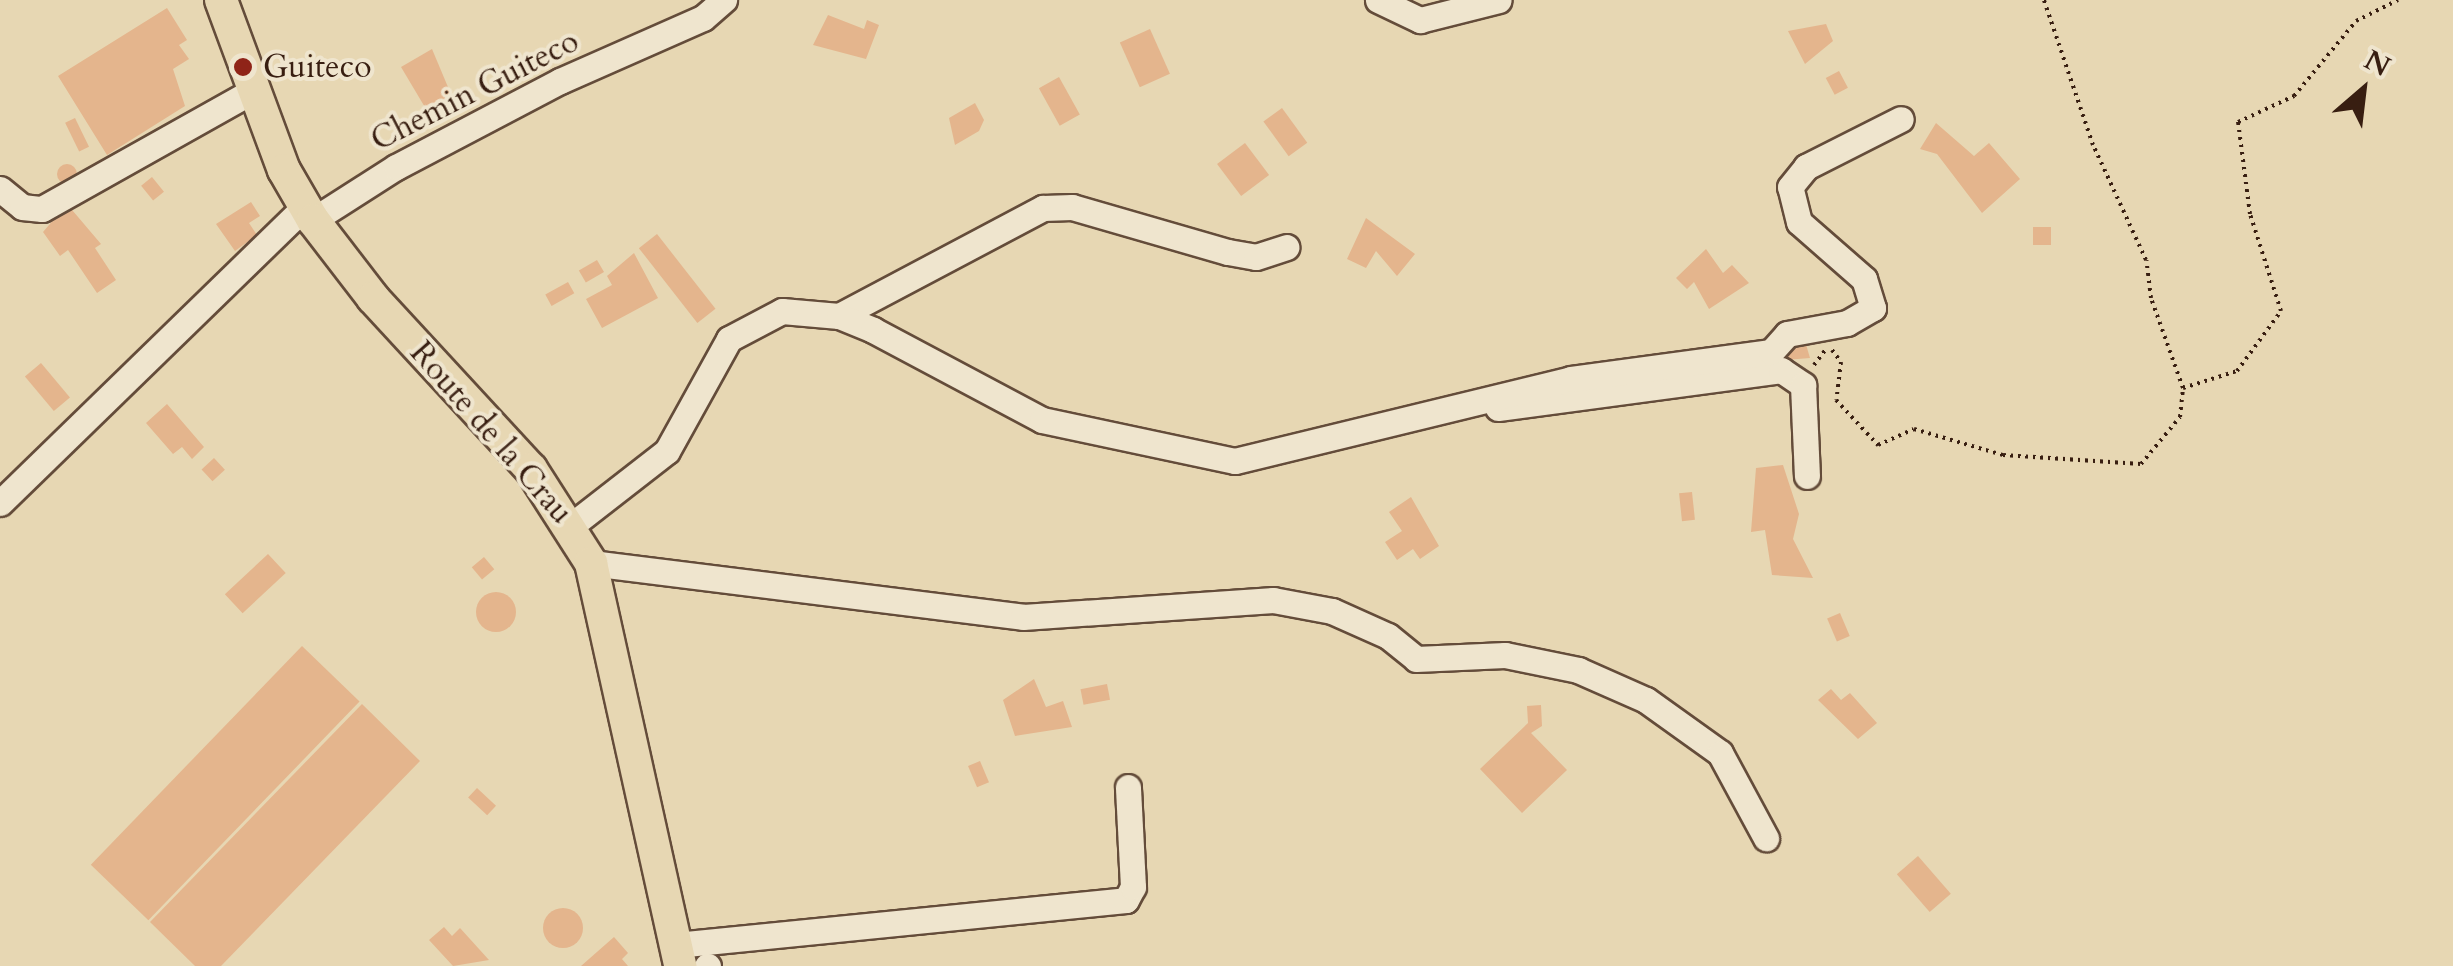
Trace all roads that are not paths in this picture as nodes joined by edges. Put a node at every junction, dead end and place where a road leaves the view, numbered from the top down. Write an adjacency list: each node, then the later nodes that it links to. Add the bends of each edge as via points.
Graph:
1 (220, 0): 5 (main road, Route de la Crau)
2 (724, 0): 8 (street, Chemin Guiteco, via 704,18)
3 (1378, 0): 4 (street, via 1420,20)
4 (1499, 0)
5 (252, 91): 7 (street, via 42,209 22,207); 8 (main road, Route de la Crau)
6 (1901, 118): 11 (street, via 1806,167 1790,188 1799,222 1870,287 1873,308 1864,318 1787,334 1772,352 1750,358 1571,378)
7 (0, 189)
8 (309, 213): 13 (street, Chemin Guiteco); 14 (main road, Route de la Crau)
9 (1286, 247): 10 (street, via 1256,256 1228,252 1072,207 1043,208)
10 (839, 316): 11 (street, via 1042,420 1213,460 1269,456 1423,409); 14 (street, via 782,311 742,328 667,451)
11 (1474, 402): 12 (street, via 1490,409 1774,370 1801,382)
12 (1807, 476)
13 (0, 503)
14 (572, 524): 15 (main road, Route de la Crau)
15 (592, 563): 17 (street, via 1023,616 1273,600 1332,611 1388,636 1416,659 1505,655 1578,670 1646,700 1720,753); 18 (main road, Route de la Crau)
16 (1128, 787): 18 (street, via 1134,887 1126,900)
17 (1766, 838)
18 (678, 956)

